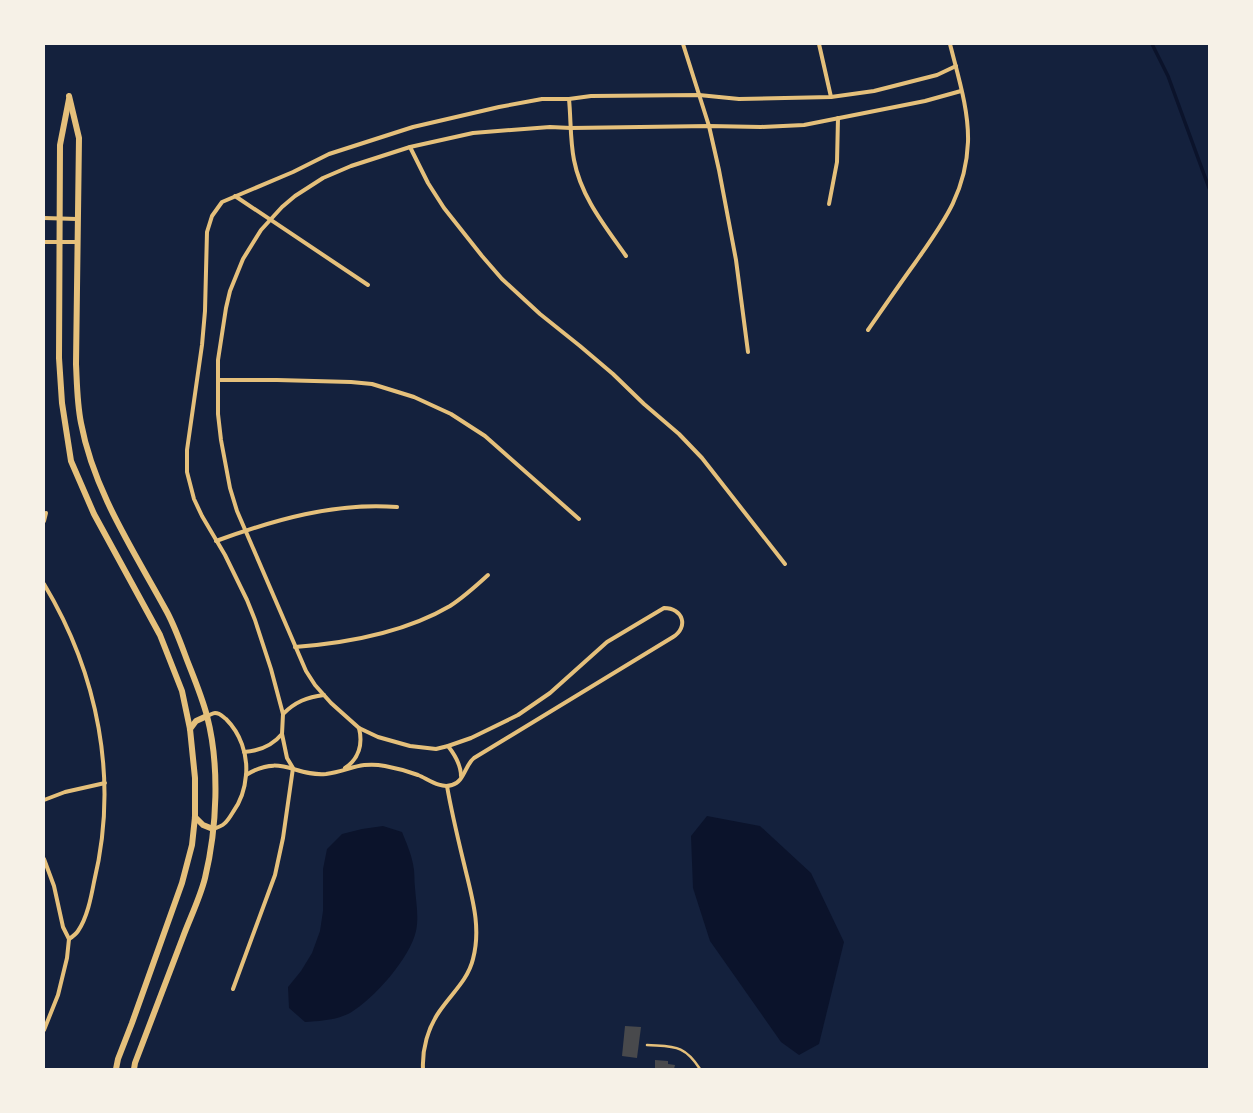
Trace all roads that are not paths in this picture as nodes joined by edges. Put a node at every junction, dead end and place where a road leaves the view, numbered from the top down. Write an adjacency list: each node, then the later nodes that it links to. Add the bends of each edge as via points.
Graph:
1 (683, 44): 6 (street)
2 (819, 44): 7 (street)
3 (950, 44): 4 (street)
4 (956, 66): 5 (street); 7 (street, via 937,75 874,91)
5 (961, 91): 9 (street, via 925,101); 24 (street, via 968,142 959,190 945,219)
6 (699, 95): 7 (street, via 739,99); 8 (street, via 591,96); 10 (street)
7 (831, 97)
8 (569, 99): 11 (street); 13 (street, via 542,99 413,127 329,154)
9 (838, 118): 10 (street, via 804,125); 14 (street, via 837,162)
10 (709, 126): 11 (street); 25 (street, via 732,237)
11 (572, 128): 12 (street, via 550,127 473,133); 22 (street, via 574,160 585,192 592,208)
12 (410, 147): 18 (street, via 323,178 294,196); 33 (street, via 436,196 482,256 520,297 580,346 679,434 702,458)
13 (235, 196): 18 (street); 32 (street, via 222,202 216,209 206,232 202,345 187,450 189,486)
14 (829, 204)
15 (44, 218): 16 (street)
16 (60, 218): 17 (street); 17 (street, via 60,145 69,96 79,138); 20 (street)
17 (78, 219): 21 (street)
18 (270, 219): 23 (street); 26 (street, via 243,259 230,291 218,360)
19 (44, 242): 20 (street)
20 (60, 242): 21 (street); 41 (street, via 60,365 62,403 71,461 94,514 160,635 182,691)
21 (77, 242): 39 (street, via 76,364 81,424 108,505 168,613)
22 (626, 256)
23 (368, 285)
24 (868, 330)
25 (748, 352)
26 (218, 380): 29 (street, via 352,382 372,384 414,397 451,414 485,436); 31 (street, via 218,414 225,464 237,511)
27 (397, 507): 31 (street, via 326,510)
28 (46, 513): 30 (street)
29 (579, 519)
30 (44, 521)
31 (246, 530): 32 (street); 36 (street)
32 (216, 541): 38 (street, via 255,620 272,669)
33 (785, 564)
34 (488, 575): 36 (street, via 450,605 407,624 356,639)
35 (44, 584): 49 (street, via 66,624 86,674 99,725)
36 (294, 647): 37 (street, via 306,671)
37 (324, 695): 38 (street, via 302,700 289,707); 40 (street)
38 (283, 714): 42 (street)
39 (207, 716): 41 (street, via 196,721); 44 (street, via 220,714 235,731); 53 (street, via 215,786)
40 (359, 728): 43 (street, via 378,738 410,746 436,749); 46 (street, via 361,740 358,751 352,762)
41 (190, 729): 52 (street, via 195,778)
42 (282, 734): 44 (street, via 265,748); 45 (street, via 287,758)
43 (448, 746): 48 (street, via 459,765); 48 (street, via 501,724 534,705 607,642 664,608 674,609 681,616 682,626 677,635 468,762)
44 (244, 752): 47 (street)
45 (293, 768): 46 (street, via 325,774); 47 (street, via 265,766); 56 (street, via 275,874)
46 (343, 770): 50 (street, via 366,764 386,766)
47 (246, 775): 53 (street, via 245,786 236,808 222,826)
48 (461, 779): 50 (street)
49 (105, 783): 51 (street, via 65,792); 55 (street, via 102,840 95,881 84,920)
50 (447, 786): 61 (street, via 474,905 476,946 468,973 440,1010 429,1031)
51 (44, 800)
52 (195, 817): 53 (street); 59 (street, via 192,845 182,883)
53 (212, 829): 60 (street, via 205,880)
54 (44, 860): 55 (street, via 54,886 63,927)
55 (69, 939): 57 (street, via 60,989)
56 (233, 989)
57 (44, 1030)
58 (647, 1045): 62 (lane, via 684,1050)
59 (116, 1069)
60 (134, 1069)
61 (422, 1069)
62 (700, 1069)

